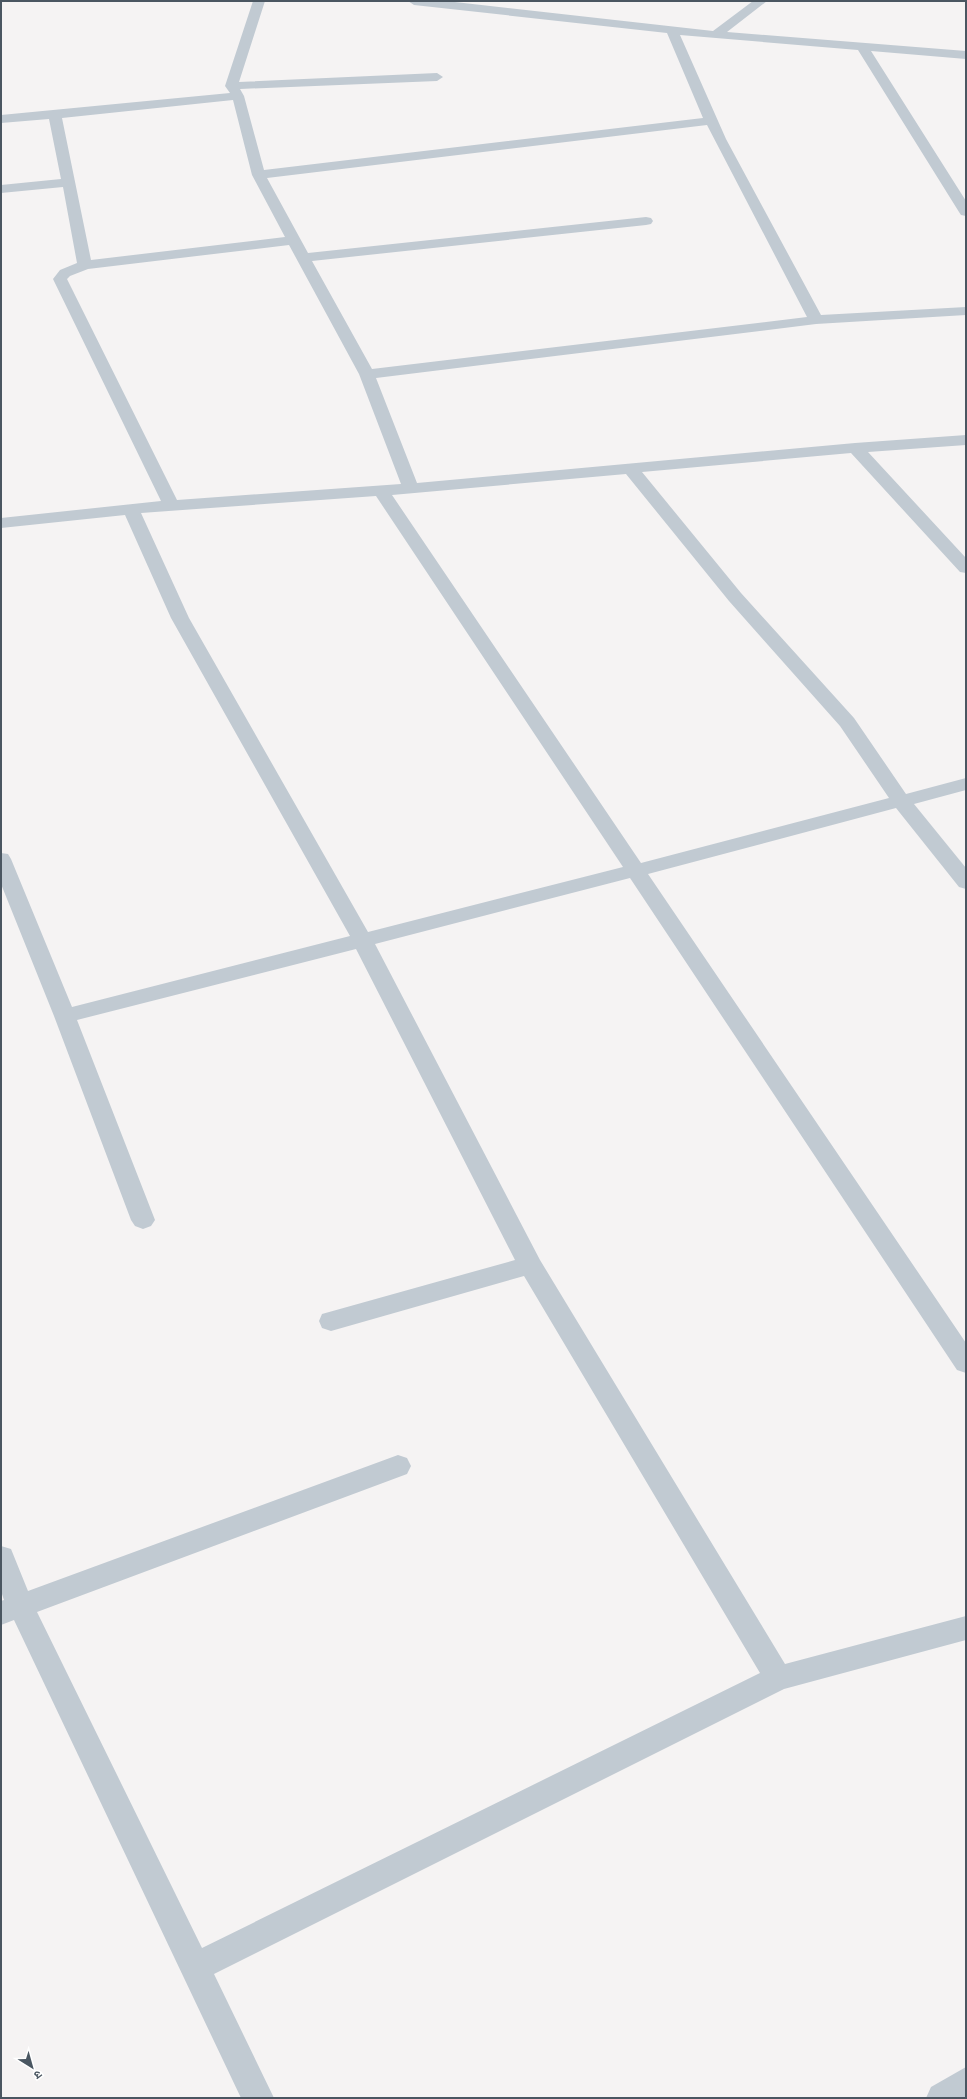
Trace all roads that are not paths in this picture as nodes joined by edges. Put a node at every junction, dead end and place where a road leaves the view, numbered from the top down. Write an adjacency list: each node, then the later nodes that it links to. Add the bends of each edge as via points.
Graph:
1 (260, 1): 10 (street)
2 (414, 1): 4 (street)
3 (762, 1): 6 (street)
4 (462, 4): 5 (street)
5 (672, 31): 6 (street); 13 (street)
6 (716, 35): 7 (street)
7 (862, 47): 8 (street); 17 (street)
8 (966, 55)
9 (437, 77): 10 (street)
10 (234, 91): 11 (street); 14 (street)
11 (55, 115): 12 (street); 15 (street)
12 (1, 119)
13 (711, 121): 14 (street); 23 (street)
14 (259, 175): 19 (street)
15 (68, 182): 16 (street); 21 (street)
16 (1, 189)
17 (966, 212)
18 (646, 221): 20 (street)
19 (293, 240): 20 (street); 21 (street)
20 (302, 258): 24 (street)
21 (85, 265): 30 (street, via 65,273 60,279)
22 (966, 311): 23 (street)
23 (816, 320): 24 (street)
24 (367, 374): 28 (street)
25 (966, 440): 26 (street)
26 (855, 448): 27 (street); 33 (street)
27 (630, 468): 28 (street); 35 (street, via 735,597 847,722)
28 (411, 488): 29 (street)
29 (381, 491): 30 (street); 37 (street)
30 (172, 505): 31 (street)
31 (131, 510): 32 (street); 39 (street, via 180,618)
32 (1, 523)
33 (966, 568)
34 (966, 784): 35 (street)
35 (901, 800): 37 (street); 38 (street)
36 (1, 859): 40 (street)
37 (637, 870): 39 (street); 44 (street)
38 (966, 882)
39 (362, 940): 40 (street); 42 (street)
40 (65, 1016): 41 (street)
41 (143, 1220)
42 (530, 1265): 43 (street); 49 (street)
43 (331, 1321)
44 (966, 1363)
45 (398, 1466): 47 (street)
46 (1, 1557): 47 (street)
47 (11, 1609): 50 (street)
48 (966, 1628): 49 (street)
49 (778, 1678): 50 (street)
50 (194, 1968): 52 (street)
51 (966, 2083): 53 (street)
52 (258, 2098)
53 (942, 2098)

